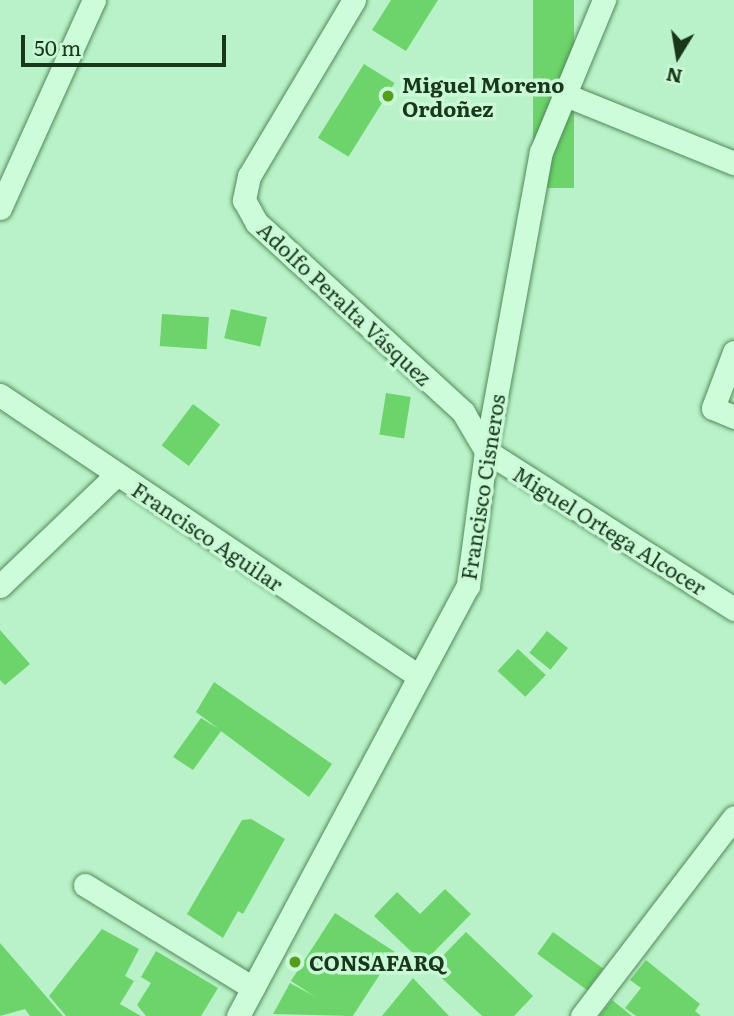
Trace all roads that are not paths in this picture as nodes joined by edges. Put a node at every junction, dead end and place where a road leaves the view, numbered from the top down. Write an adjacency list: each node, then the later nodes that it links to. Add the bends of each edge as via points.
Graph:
1 (354, 0): 10 (street, Adolfo Peralta Vásquez, via 249,176 244,200 257,223 463,412)
2 (604, 0): 4 (street, Francisco Cisneros)
3 (87, 3): 6 (street)
4 (562, 94): 5 (street); 10 (street, Francisco Cisneros, via 541,152)
5 (734, 163)
6 (0, 208)
7 (734, 352): 9 (street, via 713,408)
8 (0, 395): 11 (street, Francisco Aguilar)
9 (734, 417)
10 (486, 451): 13 (street, Miguel Ortega Alcocer); 14 (street, Francisco Cisneros, via 468,586)
11 (116, 475): 12 (street); 14 (street, Francisco Aguilar)
12 (0, 586)
13 (734, 609)
14 (417, 675): 17 (street, Francisco Cisneros)
15 (734, 817): 19 (street)
16 (85, 885): 17 (street)
17 (253, 988): 18 (street, Francisco Cisneros)
18 (238, 1016)
19 (582, 1016)

